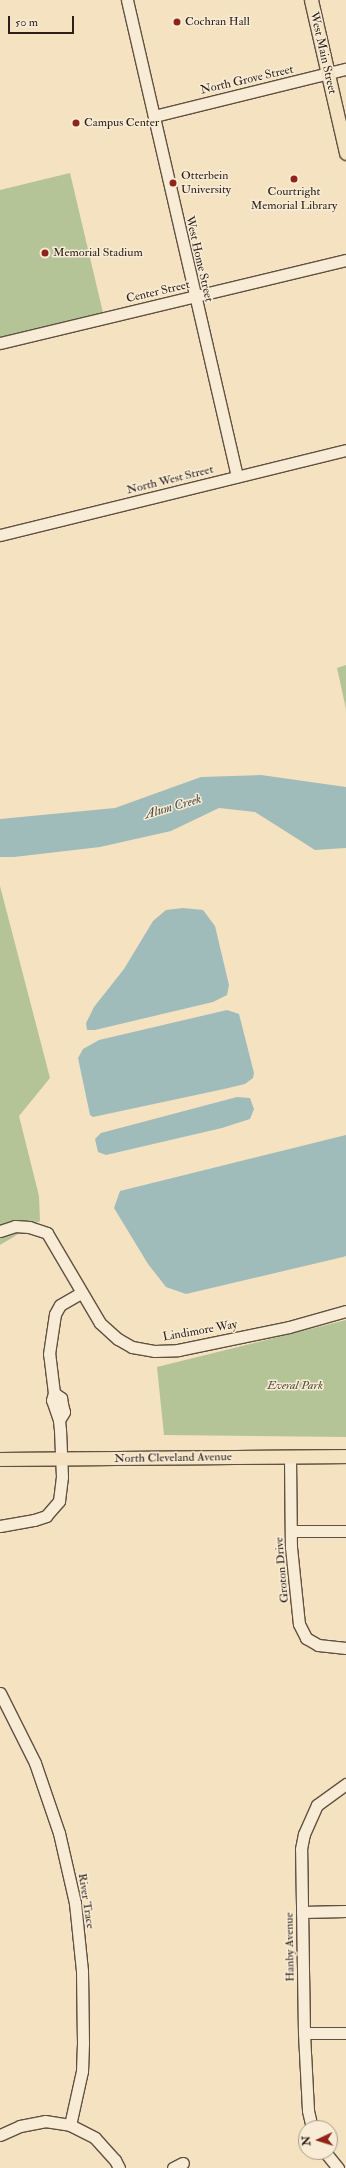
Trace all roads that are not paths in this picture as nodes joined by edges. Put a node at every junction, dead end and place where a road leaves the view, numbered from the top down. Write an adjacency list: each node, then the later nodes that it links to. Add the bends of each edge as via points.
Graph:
1 (127, 0): 5 (street, West Home Street)
2 (311, 0): 4 (main road, West Main Street)
3 (346, 69): 4 (street, North Grove Street)
4 (328, 74): 5 (street, North Grove Street); 6 (main road, West Main Street)
5 (154, 116): 8 (street, West Home Street)
6 (346, 153)
7 (346, 260): 8 (street, Center Street)
8 (195, 297): 9 (street, Center Street); 11 (street, West Home Street)
9 (0, 343)
10 (346, 450): 11 (street, North West Street)
11 (236, 476): 12 (street, North West Street)
12 (0, 535)
13 (0, 1231): 14 (street, Lindimore Way, via 15,1226 29,1227 47,1233)
14 (81, 1293): 15 (street, Lindimore Way, via 100,1323 118,1339 132,1347 154,1352 178,1350 289,1327); 19 (street, via 60,1305 55,1314 49,1354 54,1392 52,1400 59,1420)
15 (346, 1311)
16 (346, 1456): 17 (main road, North Cleveland Avenue)
17 (290, 1457): 19 (main road, North Cleveland Avenue); 21 (street, Groton Drive)
18 (0, 1459): 19 (main road, North Cleveland Avenue)
19 (61, 1459): 20 (street, via 61,1495 51,1512 34,1520)
20 (0, 1526)
21 (291, 1531): 22 (street); 23 (street, Groton Drive, via 299,1624 306,1638 318,1645)
22 (346, 1531)
23 (346, 1648)
24 (0, 1693): 31 (street, River Trace, via 35,1763 59,1832 75,1903 82,1971 83,2043 82,2071)
25 (346, 1784): 27 (street, Hanby Avenue, via 317,1805 304,1834 301,1849)
26 (346, 1911): 27 (street)
27 (302, 1912): 28 (street, Hanby Avenue)
28 (304, 2033): 29 (street); 30 (street, Hanby Avenue)
29 (346, 2033)
30 (310, 2120)
31 (70, 2125): 32 (street, via 45,2121 20,2126); 34 (street, via 95,2138)
32 (0, 2135)
33 (332, 2160): 35 (street)
34 (119, 2168)
35 (338, 2168)

